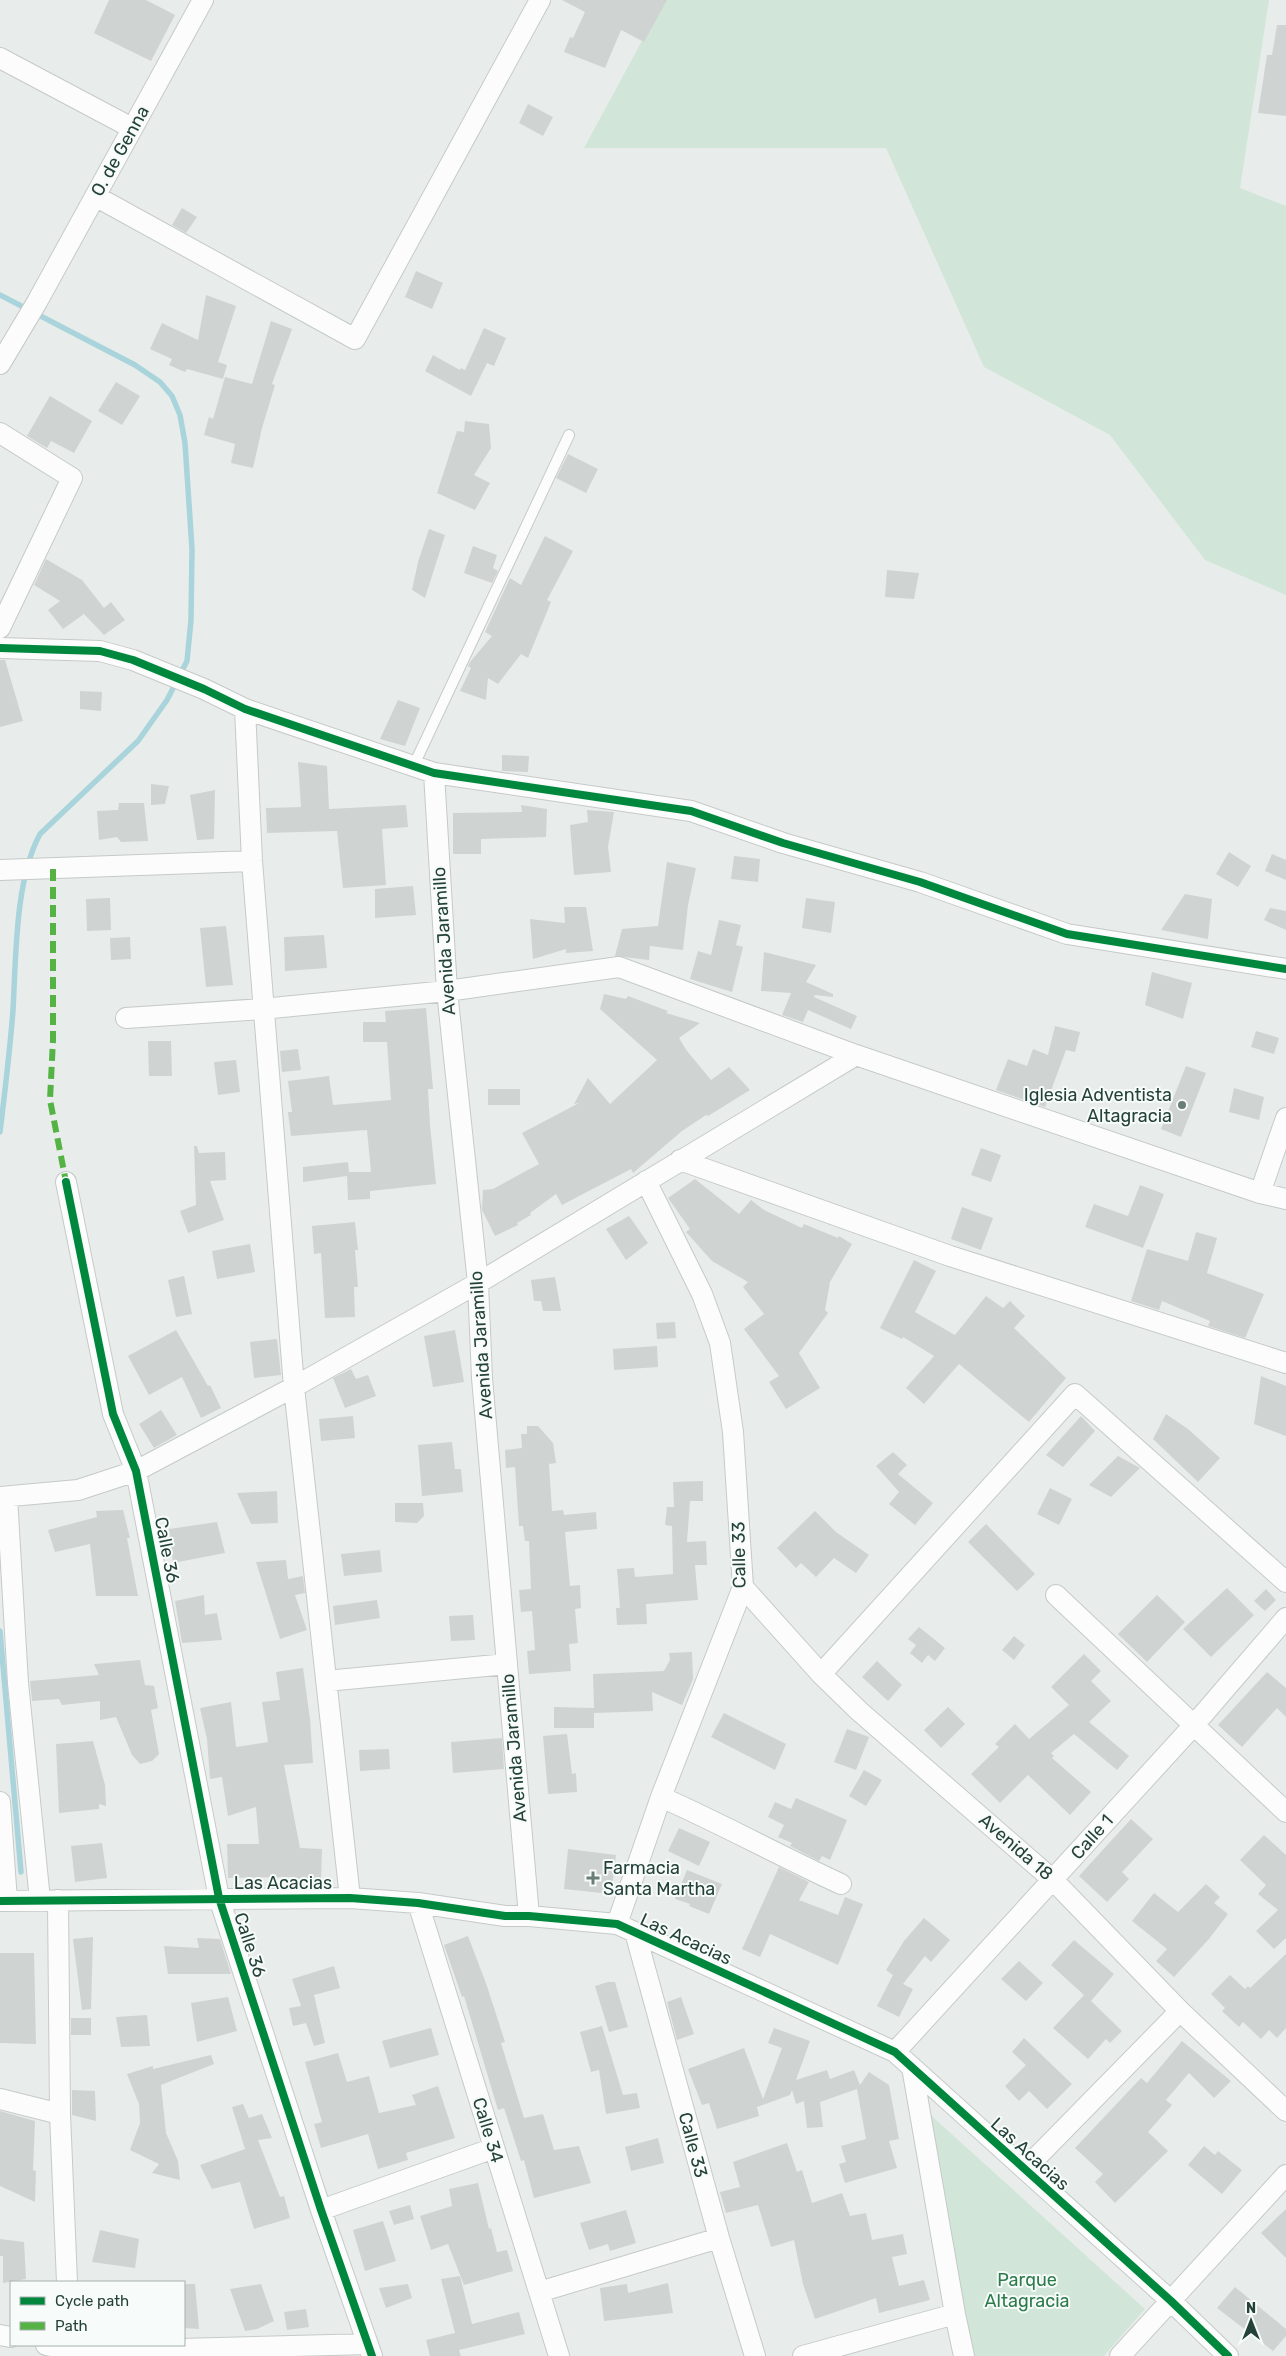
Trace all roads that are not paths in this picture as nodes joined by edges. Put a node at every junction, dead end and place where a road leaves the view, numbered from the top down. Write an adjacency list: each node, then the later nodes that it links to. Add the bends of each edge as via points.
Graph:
1 (203, 0): 4 (street, O. de Genna)
2 (540, 0): 5 (street, via 355,339)
3 (0, 58): 4 (street)
4 (132, 128): 5 (street, O. de Genna)
5 (95, 196): 6 (street, O. de Genna, via 38,302)
6 (0, 364)
7 (0, 432): 9 (street, via 72,478)
8 (569, 435): 12 (lane)
9 (0, 628)
10 (0, 648): 11 (street, via 100,651 158,669)
11 (245, 709): 12 (street); 14 (street)
12 (413, 767): 13 (street)
13 (434, 773): 16 (street, via 691,811 783,843 920,882 1066,934); 17 (street, Avenida Jaramillo)
14 (252, 861): 15 (street); 18 (street)
15 (5, 870)
16 (1286, 969)
17 (447, 991): 18 (street); 20 (street, via 619,968); 27 (street, Avenida Jaramillo)
18 (262, 1009): 19 (street); 29 (street)
19 (126, 1018)
20 (856, 1055): 22 (street); 25 (street)
21 (1286, 1118): 25 (street)
22 (680, 1160): 23 (street); 28 (street, via 950,1256)
23 (646, 1181): 27 (street); 33 (street, Calle 33, via 702,1294 720,1343 733,1432)
24 (66, 1182): 30 (street, Calle 36, via 113,1414)
25 (1260, 1193): 26 (street)
26 (1286, 1199)
27 (478, 1283): 29 (street); 36 (street, Avenida Jaramillo, via 482,1378)
28 (1286, 1363)
29 (294, 1387): 30 (street); 38 (street)
30 (136, 1471): 31 (street, via 78,1490); 45 (street, Calle 36)
31 (4, 1497): 47 (street, via 18,1683)
32 (1286, 1582): 37 (street, via 1075,1394)
33 (743, 1587): 37 (street, Avenida 18); 40 (street, Calle 33)
34 (1056, 1595): 39 (street)
35 (1286, 1618): 39 (street, Calle 1)
36 (507, 1664): 38 (street); 50 (street, Avenida Jaramillo)
37 (821, 1674): 43 (street, Avenida 18)
38 (326, 1681): 46 (street)
39 (1194, 1726): 42 (street); 43 (street, Calle 1)
40 (661, 1797): 44 (street); 51 (street, Calle 33)
41 (0, 1802): 48 (street)
42 (1286, 1812)
43 (1053, 1880): 53 (street, Avenida 18); 54 (street, Calle 1)
44 (841, 1884)
45 (219, 1898): 46 (street, Las Acacias); 47 (street, Las Acacias); 62 (street, Calle 36)
46 (350, 1898): 49 (street, Las Acacias)
47 (49, 1900): 48 (street, Las Acacias); 58 (street)
48 (4, 1901)
49 (418, 1903): 50 (street, Las Acacias, via 505,1916); 59 (street, Calle 34)
50 (529, 1916): 51 (street, Las Acacias)
51 (617, 1924): 52 (street, Las Acacias)
52 (635, 1932): 54 (street, Las Acacias); 63 (street, Calle 33)
53 (1180, 2011): 57 (street, Avenida 18); 60 (street)
54 (895, 2052): 55 (street, Las Acacias)
55 (912, 2067): 60 (street, Las Acacias); 67 (street)
56 (0, 2100): 58 (street)
57 (1286, 2111)
58 (60, 2114): 64 (street)
59 (494, 2148): 62 (street); 65 (street, Calle 34)
60 (1025, 2169): 66 (street, Las Acacias)
61 (1286, 2174): 66 (street)
62 (321, 2210): 70 (street, Calle 36)
63 (719, 2238): 65 (street); 73 (street, Calle 33)
64 (67, 2281)
65 (539, 2292): 72 (street, Calle 34)
66 (1171, 2301): 76 (street); 77 (street, Las Acacias)
67 (955, 2314): 74 (street); 75 (street)
68 (50, 2346): 69 (street)
69 (67, 2350): 71 (street)
70 (370, 2350): 71 (street)
71 (188, 2352)
72 (560, 2356)
73 (755, 2356)
74 (804, 2356)
75 (964, 2356)
76 (1120, 2356)
77 (1228, 2356)

